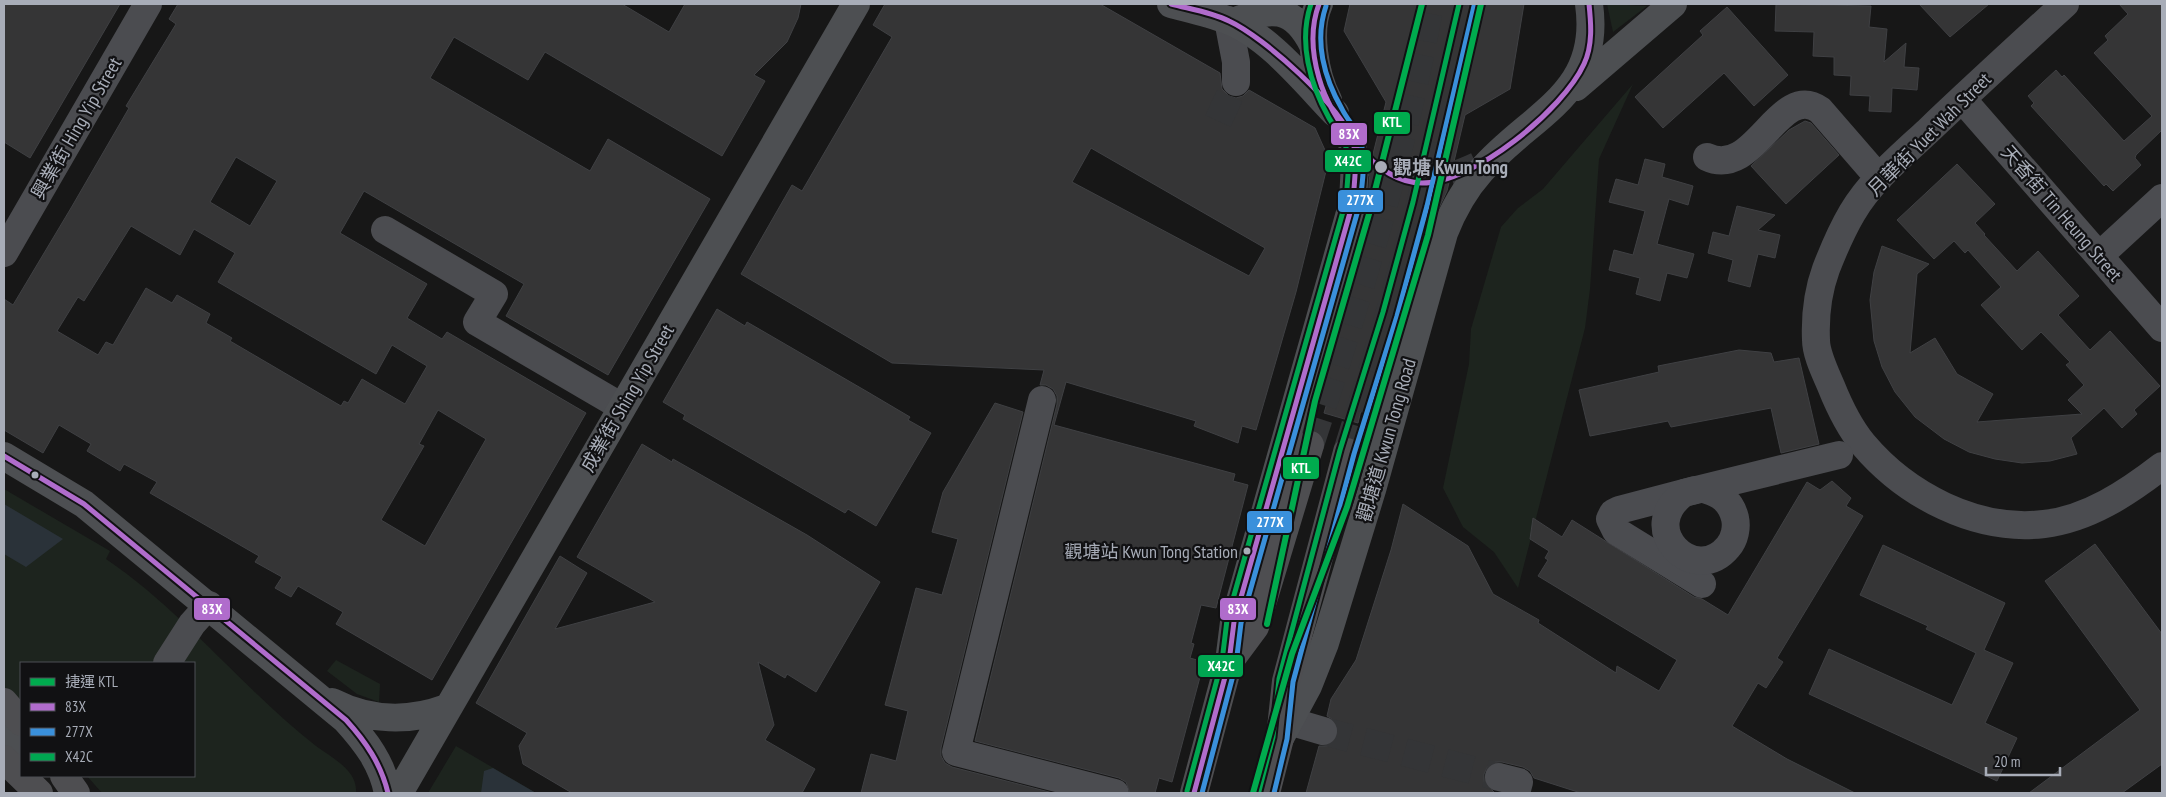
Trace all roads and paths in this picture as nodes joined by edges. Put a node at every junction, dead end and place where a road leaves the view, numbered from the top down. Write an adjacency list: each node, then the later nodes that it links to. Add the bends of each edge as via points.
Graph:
1 (148, 4): 20 (street, 興業街 Hing Yip Street)
2 (856, 4): 24 (main road, 成業街 Shing Yip Street)
3 (1171, 4): 8 (main road)
4 (1319, 4): 9 (main road)
5 (1589, 4): 11 (main road, 觀塘道 Kwun Tong Road, via 1585,62)
6 (1673, 4): 11 (main road)
7 (2065, 4): 12 (street, 月華街 Yuet Wah Street)
8 (1230, 21): 9 (main road, via 1265,13 1294,17 1305,28); 10 (street); 13 (main road, via 1276,52)
9 (1313, 45): 13 (main road, via 1322,90)
10 (1236, 82)
11 (1563, 97): 39 (main road, 觀塘道 Kwun Tong Road, via 1491,157 1453,209 1342,590 1308,686)
12 (1962, 99): 17 (street, 月華街 Yuet Wah Street); 21 (street, 天香街 Tin Heung Street)
13 (1335, 113): 14 (main road)
14 (1351, 137): 16 (main road); 33 (main road, via 1355,162 1353,202 1234,622)
15 (1707, 157): 17 (street, via 1717,162 1736,157 1790,109 1804,103 1820,110)
16 (1372, 162)
17 (1879, 178): 26 (street, 月華街 Yuet Wah Street, via 1853,212 1826,271 1818,299 1815,341 1842,411)
18 (2162, 198): 21 (street)
19 (385, 230): 24 (street, via 494,294 477,322)
20 (4, 253)
21 (2100, 256): 22 (street, 天香街 Tin Heung Street)
22 (2162, 328)
23 (1042, 400): 52 (street, via 956,752)
24 (622, 407): 36 (main road, 成業街 Shing Yip Street)
25 (1310, 446): 33 (highway, via 1255,627)
26 (1869, 450): 29 (street, 月華街 Yuet Wah Street, via 1890,471 1945,506 1986,520 2016,525 2044,524 2098,508); 30 (street, bridge, via 1684,493 1675,500 1665,521 1666,533 1679,553 1706,560 1722,553 1735,534 1736,522 1728,502 1719,494 1699,490 1619,510 1613,513 1610,519 1616,531)
27 (1347, 452): 39 (highway, 觀塘道 Kwun Tong Road, via 1286,681)
28 (4, 456): 31 (main road, via 84,504)
29 (2162, 466)
30 (1702, 584)
31 (209, 605): 32 (street, via 192,624); 34 (main road)
32 (168, 662)
33 (1229, 662): 53 (highway)
34 (317, 695): 36 (main road, via 344,708 372,716 410,717); 50 (main road, via 365,742 380,767)
35 (4, 702): 37 (highway)
36 (447, 708): 51 (main road, 成業街 Shing Yip Street)
37 (20, 721)
38 (4, 730): 41 (main road)
39 (1285, 730): 40 (street); 54 (highway, 觀塘道 Kwun Tong Road)
40 (1323, 731)
41 (20, 745)
42 (4, 759): 43 (highway)
43 (20, 775)
44 (22, 777): 47 (highway)
45 (49, 777): 48 (main road)
46 (65, 777): 49 (highway)
47 (38, 793)
48 (63, 793)
49 (76, 793)
50 (388, 793)
51 (399, 793)
52 (1115, 793)
53 (1194, 793)
54 (1266, 793)

